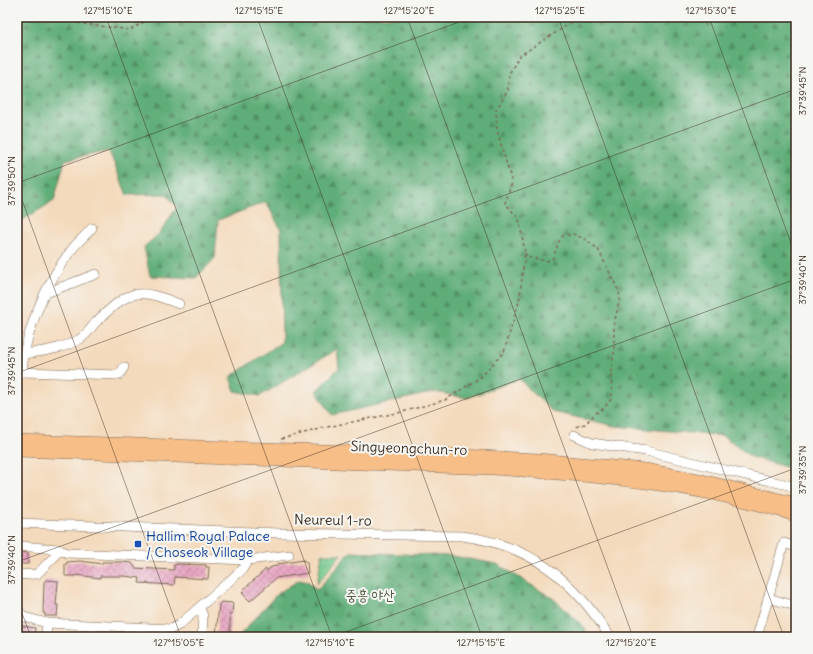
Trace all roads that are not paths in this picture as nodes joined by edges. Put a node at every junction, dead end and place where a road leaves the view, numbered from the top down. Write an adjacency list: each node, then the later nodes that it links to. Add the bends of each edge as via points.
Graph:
1 (92, 228): 3 (street, via 73,248)
2 (96, 274): 3 (street)
3 (46, 292): 5 (street, via 30,328)
4 (179, 304): 5 (street, via 146,293 128,295 81,338 57,348)
5 (24, 354): 7 (street)
6 (124, 368): 7 (street, via 120,375)
7 (20, 372)
8 (574, 436): 12 (street, via 592,443 646,451)
9 (17, 442): 11 (highway, Singyeongchun-ro)
10 (17, 450): 11 (highway, Singyeongchun-ro)
11 (317, 456): 13 (highway, Singyeongchun-ro, via 538,460 645,470); 14 (highway, Singyeongchun-ro, via 644,481 749,502)
12 (796, 486)
13 (796, 504)
14 (796, 515)
15 (17, 523): 30 (street, Neureul 1-ro, via 480,538 519,550 555,572 574,589)
16 (17, 546): 18 (street)
17 (796, 547): 22 (street, via 784,543)
18 (58, 549): 20 (street, via 67,553); 21 (street, via 54,557 37,574)
19 (289, 555): 20 (street)
20 (248, 560): 24 (street, via 242,570)
21 (17, 574)
22 (768, 598): 23 (street); 31 (street)
23 (796, 606)
24 (200, 608): 27 (street, via 171,629); 28 (street, via 203,616)
25 (17, 609): 26 (street, via 24,617)
26 (47, 623): 27 (street); 29 (street)
27 (151, 632)
28 (202, 635)
29 (46, 637)
30 (610, 637)
31 (756, 637)

